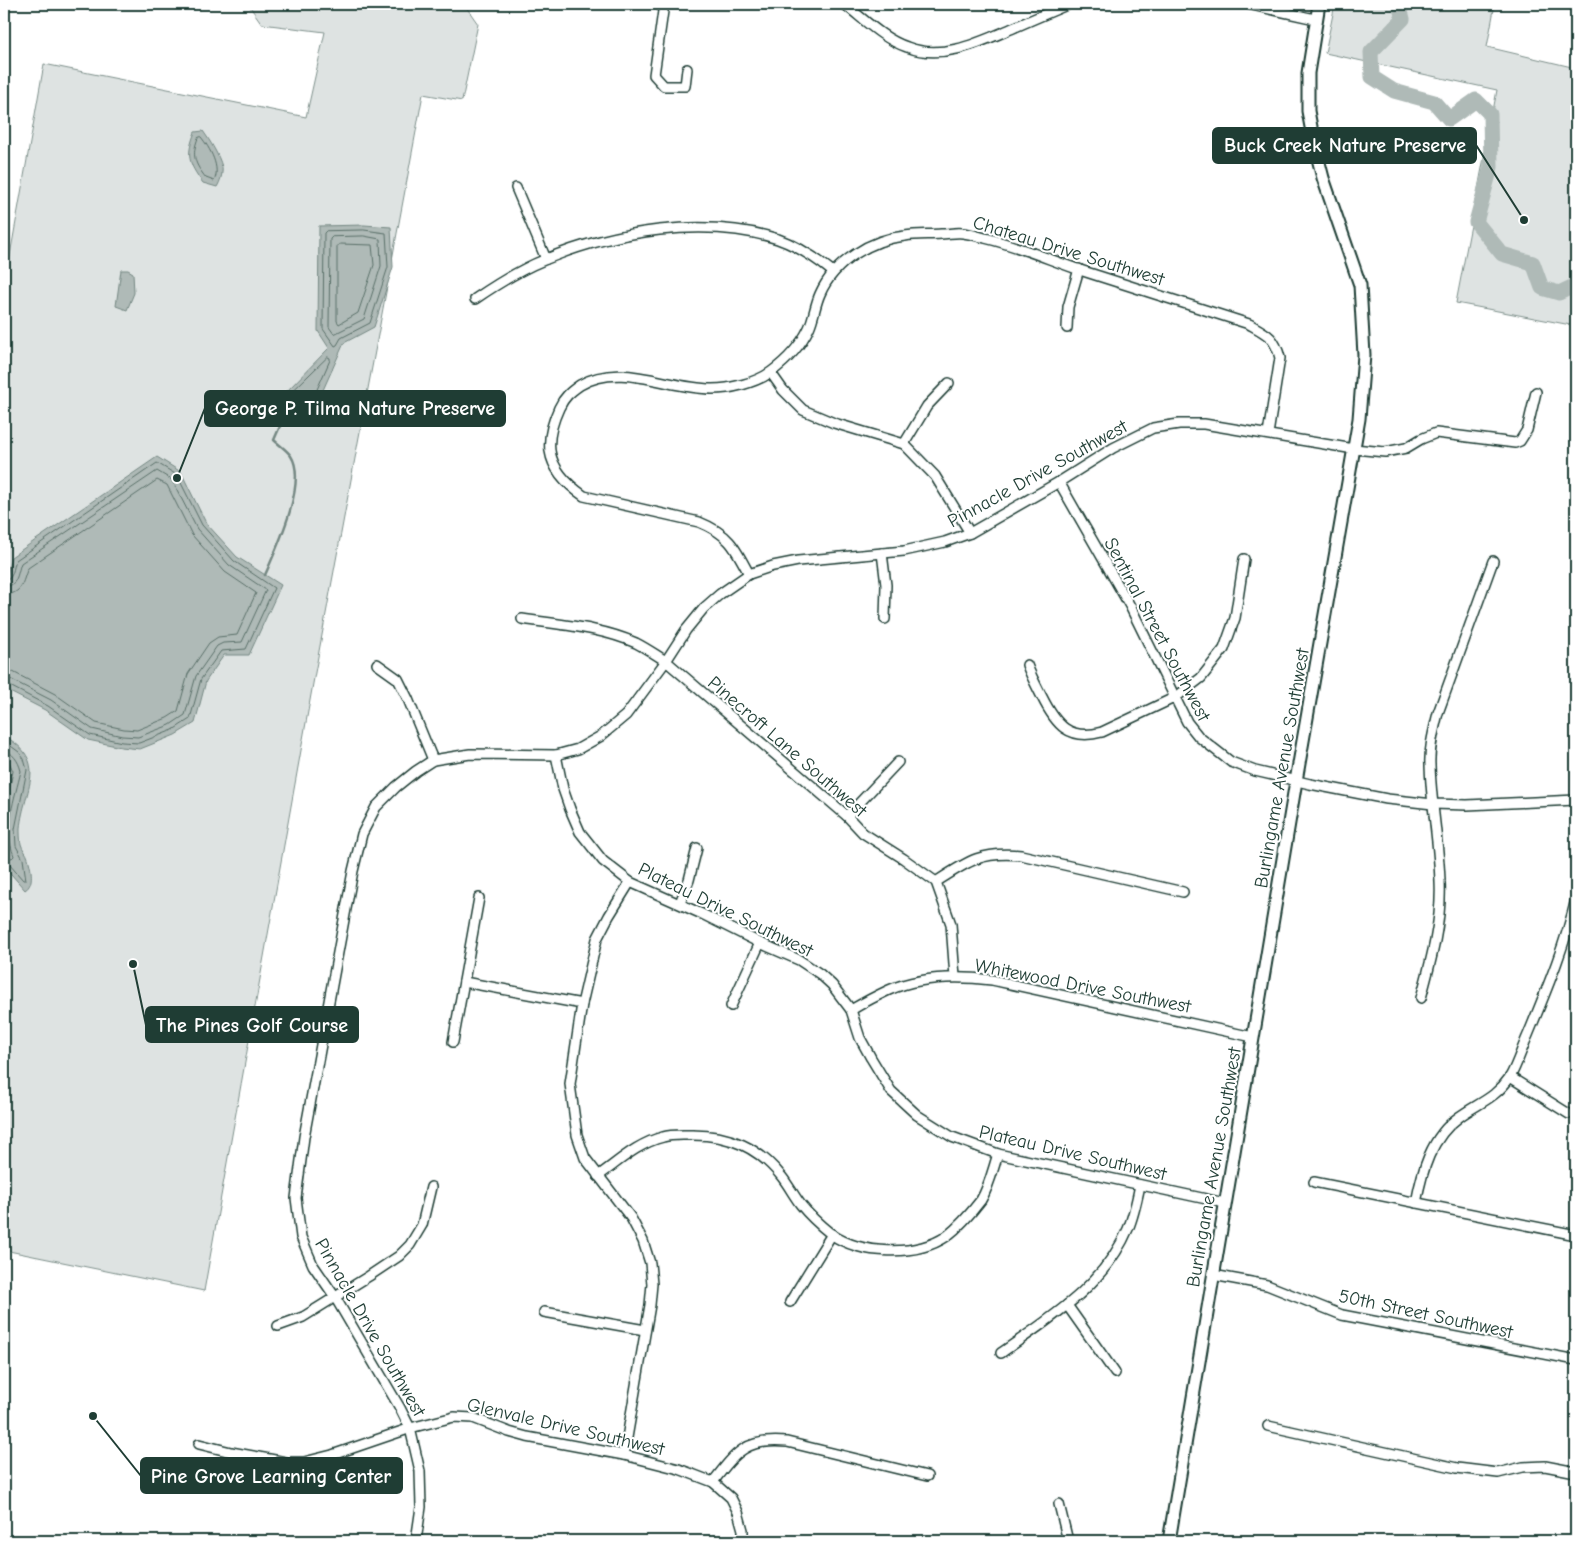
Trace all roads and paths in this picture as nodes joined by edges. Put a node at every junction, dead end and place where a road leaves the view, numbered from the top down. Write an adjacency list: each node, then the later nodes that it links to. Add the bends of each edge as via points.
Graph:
1 (664, 4): 7 (street, via 654,76 664,86 684,86)
2 (844, 4): 3 (street, via 882,34 907,48 933,52 976,44)
3 (1069, 4)
4 (1247, 4): 6 (street)
5 (1319, 4): 6 (street, Burlingame Avenue Southwest)
6 (1315, 18): 19 (street, Burlingame Avenue Southwest, via 1308,73 1308,111 1323,178 1360,285 1364,355)
7 (687, 69)
8 (516, 188): 9 (street)
9 (546, 259): 11 (street, via 608,239 649,232 715,229 778,239); 12 (street)
10 (1079, 269): 11 (street, Chateau Drive Southwest, via 1001,242 963,233 887,239 867,247); 13 (street, via 1068,307); 17 (street, Chateau Drive Southwest, via 1249,324 1268,334 1277,346 1280,358)
11 (833, 272): 14 (street, Chateau Drive Southwest, via 820,294 804,337)
12 (475, 299)
13 (1067, 328)
14 (771, 372): 18 (street, via 803,410); 25 (street, Chateau Drive Southwest, via 756,381 712,389 676,386 630,376 597,378 565,396 550,437 550,452 555,466 570,486 584,496 712,527 727,538)
15 (949, 383): 18 (street, via 927,406)
16 (1536, 392): 19 (street, Pinnacle Drive Southwest, via 1527,430 1520,441 1436,433 1406,448 1385,452)
17 (1268, 434): 19 (street, Pinnacle Drive Southwest); 20 (street, Pinnacle Drive Southwest, via 1204,424 1153,428 1112,448)
18 (904, 444): 21 (street, via 935,476)
19 (1354, 449): 35 (street, Burlingame Avenue Southwest)
20 (1060, 482): 21 (street, Pinnacle Drive Southwest); 31 (street, Sentinal Street Southwest, via 1130,606)
21 (970, 533): 22 (street, Pinnacle Drive Southwest, via 945,542)
22 (882, 553): 25 (street, Pinnacle Drive Southwest, via 798,561); 26 (street, via 886,585)
23 (1244, 559): 31 (street, via 1235,618 1224,649 1201,678)
24 (1492, 561): 37 (street, via 1438,713 1430,764)
25 (749, 574): 28 (street, Pinnacle Drive Southwest, via 704,608)
26 (885, 618)
27 (522, 620): 28 (street, Pinecroft Lane Southwest, via 610,634 637,644)
28 (666, 661): 32 (street, Pinnacle Drive Southwest, via 615,726 578,749); 38 (street, Pinecroft Lane Southwest)
29 (377, 664): 33 (street, via 398,680)
30 (1026, 665): 31 (street, via 1051,714 1061,727 1071,733 1092,735 1102,732)
31 (1176, 697): 35 (street, Sentinal Street Southwest, via 1187,722 1199,737 1231,762)
32 (556, 755): 33 (street, Pinnacle Drive Southwest, via 470,754); 40 (street, Plateau Drive Southwest, via 563,789 580,832 603,861)
33 (433, 760): 67 (street, Pinnacle Drive Southwest, via 396,787 376,807 362,834 304,1137 296,1198 302,1237 313,1265)
34 (898, 762): 38 (street)
35 (1296, 781): 37 (street, Sentinal Street Southwest, via 1387,799); 53 (street, Burlingame Avenue Southwest)
36 (1576, 800): 37 (street, Sentinal Street Southwest)
37 (1433, 804): 49 (street, via 1440,883 1439,911)
38 (847, 816): 41 (street, Pinecroft Lane Southwest, via 863,834)
39 (696, 848): 45 (street)
40 (630, 882): 45 (street, Plateau Drive Southwest); 50 (street, via 597,939)
41 (936, 882): 42 (street, via 973,859 1007,854); 47 (street, via 950,924)
42 (1183, 892)
43 (479, 898): 48 (street)
44 (1576, 899): 55 (street, via 1569,929)
45 (680, 903): 46 (street, Plateau Drive Southwest)
46 (760, 943): 51 (street); 52 (street, Plateau Drive Southwest, via 800,960 820,974)
47 (955, 976): 52 (street, Whitewood Drive Southwest, via 913,982); 53 (street, Whitewood Drive Southwest, via 992,980)
48 (464, 982): 50 (street); 54 (street)
49 (1421, 998)
50 (582, 1004): 58 (street, via 570,1084 576,1135 584,1158)
51 (731, 1006)
52 (851, 1010): 57 (street, Plateau Drive Southwest, via 870,1058 904,1105 952,1137)
53 (1253, 1037): 62 (street, Burlingame Avenue Southwest)
54 (453, 1042)
55 (1510, 1077): 56 (street); 63 (street, via 1492,1097 1459,1117 1436,1142 1422,1172)
56 (1569, 1114)
57 (998, 1154): 60 (street, Plateau Drive Southwest); 64 (street, via 982,1198 946,1236 911,1249 879,1251 860,1248)
58 (598, 1176): 64 (street, via 631,1152 663,1137 723,1137 760,1154 782,1176 801,1206); 72 (street, via 631,1218 650,1263 652,1291)
59 (1314, 1182): 63 (street)
60 (1140, 1185): 62 (street, Plateau Drive Southwest); 69 (street, via 1128,1230 1114,1255 1096,1279)
61 (431, 1187): 67 (street, via 422,1225 410,1245)
62 (1225, 1203): 66 (street, Burlingame Avenue Southwest)
63 (1416, 1203): 65 (street)
64 (832, 1234): 68 (street)
65 (1576, 1236)
66 (1213, 1275): 74 (street, 50th Street Southwest, via 1267,1285 1342,1315); 87 (street, Burlingame Avenue Southwest)
67 (335, 1297): 71 (street, via 303,1317); 77 (street, Pinnacle Drive Southwest)
68 (790, 1302)
69 (1067, 1306): 73 (street); 75 (street)
70 (544, 1312): 72 (street)
71 (278, 1326)
72 (645, 1330): 79 (street)
73 (1001, 1353)
74 (1576, 1360)
75 (1115, 1373)
76 (1268, 1426): 80 (street, via 1457,1468 1498,1473 1545,1466)
77 (410, 1428): 78 (street, Glenvale Drive Southwest, via 304,1462 286,1462); 79 (street, Glenvale Drive Southwest, via 454,1416 473,1418 528,1437); 84 (street, Pinnacle Drive Southwest, via 420,1471 421,1507)
78 (199, 1444)
79 (624, 1455): 82 (street, Glenvale Drive Southwest, via 679,1468)
80 (1576, 1472)
81 (927, 1476): 82 (street, via 771,1440 744,1448 730,1459)
82 (713, 1482): 85 (street, Glenvale Drive Southwest, via 731,1498 738,1512)
83 (1059, 1504): 86 (street)
84 (416, 1541)
85 (743, 1541)
86 (1068, 1541)
87 (1169, 1541)

